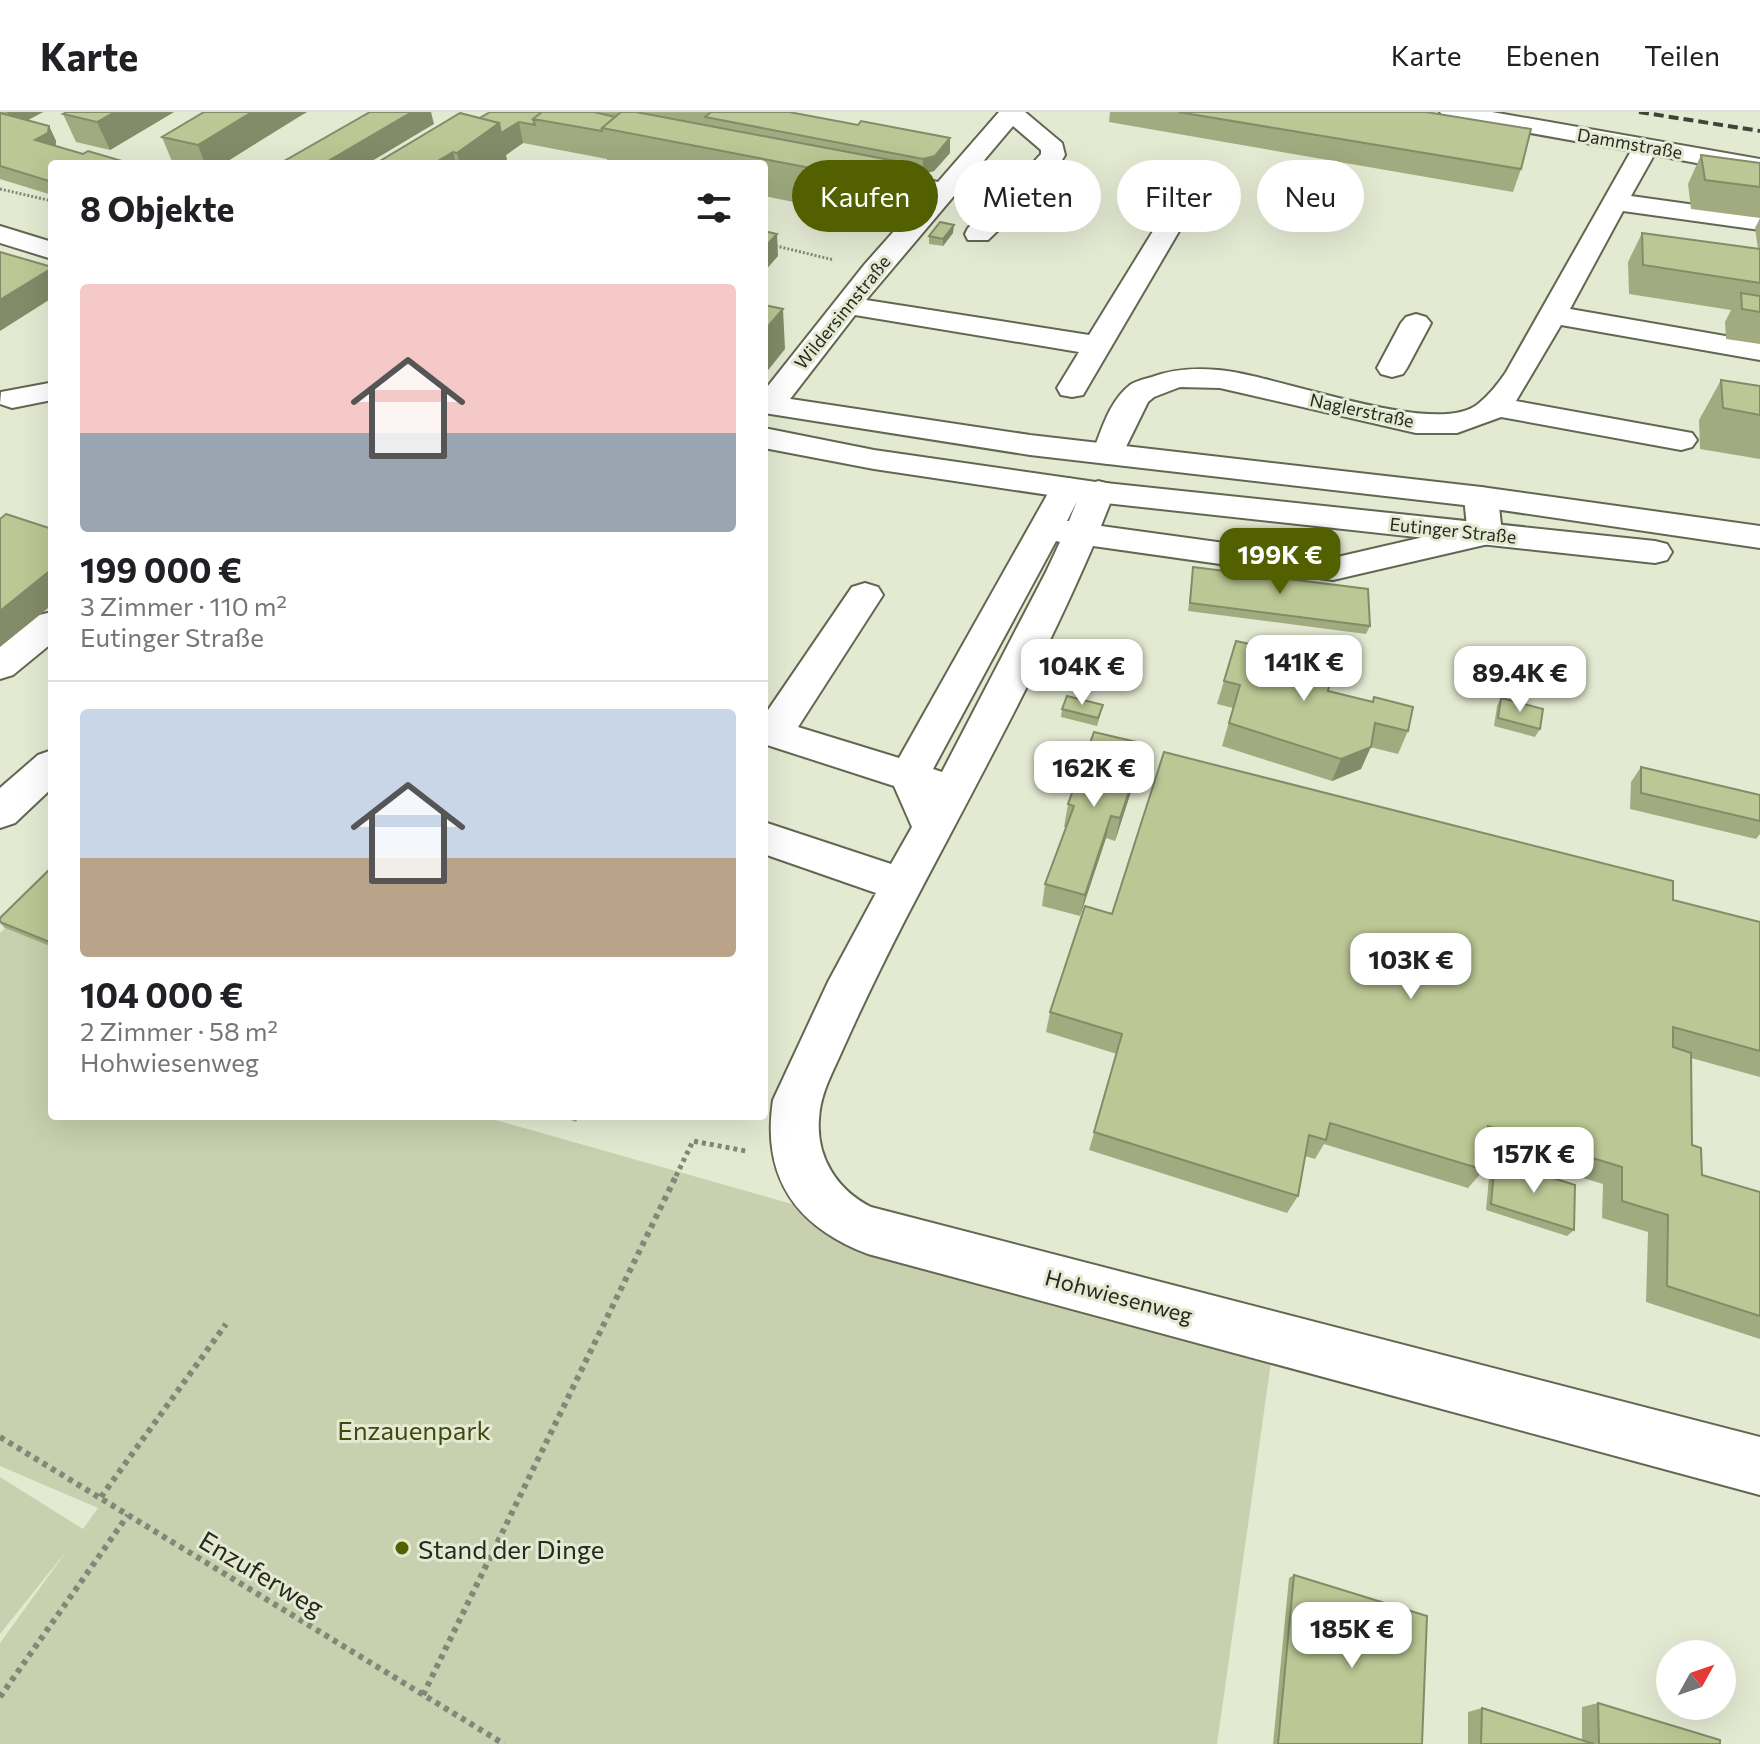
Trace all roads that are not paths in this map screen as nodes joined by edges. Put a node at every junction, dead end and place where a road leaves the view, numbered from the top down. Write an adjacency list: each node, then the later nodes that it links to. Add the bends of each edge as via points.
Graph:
1 (1012, 112): 6 (street, Wildersinnstraße); 11 (street, via 1053,148 1053,155)
2 (1452, 112): 3 (street, Dammstraße)
3 (1647, 146): 4 (street, Dammstraße); 7 (street, Naglerstraße)
4 (1760, 167)
5 (938, 189): 6 (street)
6 (941, 190): 14 (street, Wildersinnstraße)
7 (1614, 202): 8 (street); 13 (street, Naglerstraße)
8 (1760, 222)
9 (1166, 232): 17 (street)
10 (0, 234): 12 (street)
11 (978, 234)
12 (48, 250)
13 (1559, 303): 15 (street); 18 (street); 25 (street, Naglerstraße)
14 (847, 305): 17 (street); 23 (street, Wildersinnstraße, via 805,346)
15 (1655, 305)
16 (1416, 323): 19 (street)
17 (1099, 346): 20 (street)
18 (1760, 351)
19 (1392, 368)
20 (1072, 388)
21 (48, 392): 22 (street)
22 (12, 399)
23 (768, 402)
24 (768, 405): 28 (street, Eutinger Straße)
25 (1493, 406): 27 (street); 28 (street, Naglerstraße, via 1465,421 1420,423 1194,378 1143,391)
26 (768, 439): 29 (street, Eutinger Straße)
27 (1681, 440)
28 (1092, 452): 29 (street); 30 (street, Eutinger Straße)
29 (1083, 490): 31 (street, Hohwiesenweg); 32 (street, Eutinger Straße)
30 (1481, 497): 32 (street); 33 (street, Eutinger Straße)
31 (1064, 533): 32 (street, via 1333,569); 40 (street, Hohwiesenweg); 41 (street, Hohwiesenweg)
32 (1485, 534): 34 (street, Eutinger Straße)
33 (1760, 537)
34 (1760, 567)
35 (865, 595): 38 (street)
36 (48, 627): 37 (street)
37 (0, 666)
38 (769, 731): 40 (street)
39 (48, 769): 42 (street)
40 (909, 776): 41 (street)
41 (943, 808): 44 (street, Hohwiesenweg)
42 (0, 812)
43 (768, 839): 44 (street)
44 (902, 885): 45 (street, Hohwiesenweg, via 844,993 797,1099 798,1161 818,1196 852,1225)
45 (1760, 1466)

